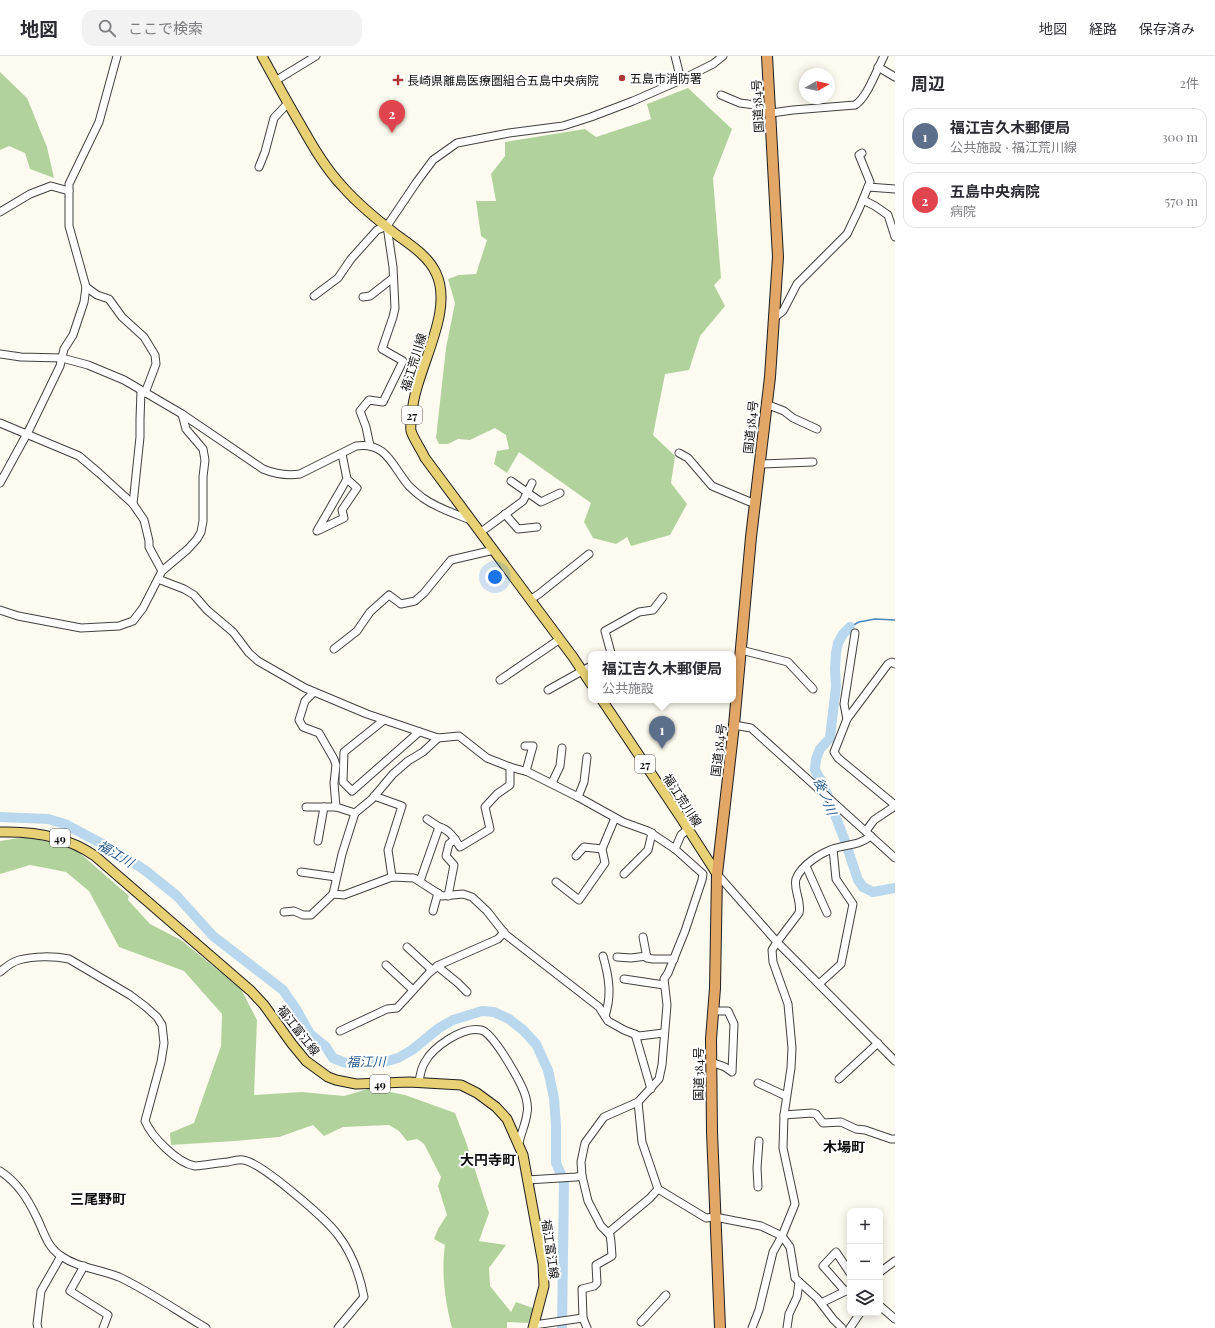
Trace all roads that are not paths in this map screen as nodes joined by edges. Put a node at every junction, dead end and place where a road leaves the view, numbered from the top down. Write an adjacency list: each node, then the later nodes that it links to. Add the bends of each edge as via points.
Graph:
1 (117, 56): 19 (street, via 98,122 69,184)
2 (262, 56): 11 (main road, 福江荒川線 / 27)
3 (316, 56): 11 (street)
4 (675, 56): 10 (street)
5 (723, 56): 10 (street)
6 (766, 56): 14 (highway, 国道384号)
7 (884, 56): 8 (street)
8 (878, 68): 9 (street); 14 (street, via 865,93 855,105)
9 (895, 77)
10 (681, 80): 22 (street, via 633,101 563,126 457,143 433,160)
11 (275, 81): 13 (main road, 福江荒川線 / 27)
12 (721, 95): 14 (street, via 740,103)
13 (288, 103): 16 (street, via 274,118); 22 (main road, 福江荒川線 / 27, via 319,156 343,187)
14 (770, 110): 28 (highway, 国道384号, via 778,257)
15 (862, 153): 17 (street, via 859,155 870,182)
16 (259, 167)
17 (868, 187): 18 (street); 20 (street)
18 (895, 189)
19 (69, 191): 21 (street, via 51,186 30,194); 25 (street, via 68,226)
20 (863, 200): 23 (street, via 888,215); 28 (street, via 847,234 797,284 783,311)
21 (0, 212)
22 (387, 226): 24 (street); 26 (street, via 378,230 351,259 338,278); 51 (main road, 福江荒川線 / 27, via 429,261 436,273 441,304 438,322 418,381 411,430 426,458)
23 (895, 237)
24 (393, 278): 27 (street, via 370,296); 37 (street, via 395,308 382,349 403,361 383,402 369,400 360,411)
25 (86, 287): 30 (street, via 73,335); 31 (street, via 97,295 109,299 122,317 144,337 155,355 156,364)
26 (314, 296)
27 (363, 297)
28 (774, 318): 32 (highway, 国道384号)
29 (0, 354): 30 (street)
30 (62, 358): 31 (street, via 88,365 124,380); 36 (street)
31 (143, 392): 33 (street); 48 (street)
32 (766, 404): 35 (street); 41 (highway, 国道384号)
33 (182, 414): 39 (street, via 263,469 275,473 300,474); 56 (street, via 186,429 203,449 203,521 197,539)
34 (0, 423): 36 (street)
35 (817, 429)
36 (26, 434): 44 (street); 48 (street, via 79,456)
37 (370, 446): 39 (street, via 356,446); 51 (street, via 390,458 409,486 424,499)
38 (679, 453): 49 (street, via 688,458 712,486)
39 (342, 454): 42 (street)
40 (813, 462): 41 (street)
41 (759, 464): 49 (highway, 国道384号)
42 (347, 479): 42 (street, via 321,524 317,531 344,518 342,510 357,488)
43 (511, 482): 46 (street)
44 (0, 483)
45 (532, 483): 46 (street)
46 (527, 492): 47 (street, via 541,502); 50 (street, via 523,501)
47 (560, 493)
48 (133, 504): 56 (street, via 144,520 149,547)
49 (755, 504): 64 (highway, 国道384号)
50 (505, 514): 52 (street, via 518,529); 53 (street)
51 (471, 520): 53 (main road, 福江荒川線 / 27)
52 (537, 527)
53 (481, 532): 54 (main road, 福江荒川線 / 27)
54 (494, 550): 59 (main road, 福江荒川線 / 27); 63 (street, via 451,560 415,602 401,604 389,595 370,612 357,631)
55 (588, 554): 59 (street)
56 (162, 570): 57 (street)
57 (158, 578): 60 (street, via 139,614 133,621 119,626 81,628); 73 (street, via 194,596 233,632 244,649 258,661)
58 (664, 597): 65 (street, via 653,610 639,612 605,631)
59 (531, 599): 62 (main road, 福江荒川線 / 27)
60 (0, 610)
61 (855, 633): 75 (street, via 844,704)
62 (560, 639): 68 (main road, 福江荒川線 / 27); 70 (street)
63 (334, 649)
64 (741, 650): 71 (street, via 788,662); 77 (highway, 国道384号)
65 (610, 651)
66 (895, 664): 75 (street, via 888,664)
67 (588, 668): 68 (street)
68 (583, 671): 69 (main road, 福江荒川線 / 27); 72 (street)
69 (588, 679)
70 (500, 680)
71 (813, 689)
72 (548, 690)
73 (314, 692): 76 (street); 91 (street, via 305,701 299,720 303,727 320,733 334,759)
74 (604, 703): 96 (main road, 福江荒川線 / 27)
75 (846, 719): 88 (street, via 834,752)
76 (384, 720): 78 (street); 78 (street, via 344,752 343,782 352,791)
77 (734, 725): 99 (street, via 751,728); 110 (highway, 国道384号)
78 (419, 732): 79 (street)
79 (438, 738): 83 (street, via 459,736 487,758); 86 (street, via 393,774)
80 (525, 746): 84 (street, via 533,746)
81 (562, 748): 85 (street, via 560,766)
82 (588, 757): 87 (street, via 584,782)
83 (510, 767): 84 (street); 100 (street, via 510,785 485,807 490,829 460,847)
84 (526, 771): 85 (street)
85 (552, 783): 87 (street)
86 (374, 796): 92 (street); 112 (street, via 402,806 388,850)
87 (578, 797): 93 (street)
88 (895, 806): 99 (street, via 874,820)
89 (306, 807): 90 (street)
90 (324, 807): 91 (street); 101 (street)
91 (336, 807): 92 (street)
92 (355, 813): 111 (street)
93 (616, 818): 98 (street); 102 (street)
94 (428, 819): 95 (street)
95 (439, 827): 100 (street); 113 (street)
96 (688, 829): 103 (street, via 681,835); 110 (main road, 福江荒川線 / 27)
97 (0, 832): 146 (main road, 福江富江線 / 49, via 32,832 63,839 79,845 95,856 254,994 306,1061 324,1074 336,1080 356,1084)
98 (652, 833): 103 (street); 109 (street, via 648,850)
99 (868, 834): 104 (street, via 862,843); 106 (street)
100 (455, 839): 117 (street, via 448,844 446,856 454,865)
101 (318, 841)
102 (602, 849): 105 (street, via 584,847); 114 (street, via 605,863 580,900)
103 (675, 849): 128 (street, via 703,874)
104 (833, 849): 107 (street); 133 (street, via 836,879 853,904 841,964)
105 (576, 856)
106 (895, 858)
107 (806, 866): 120 (street); 123 (street, via 796,880 799,913)
108 (301, 872): 111 (street)
109 (624, 874)
110 (716, 874): 123 (street); 137 (highway, 国道384号)
111 (336, 877): 116 (street)
112 (392, 877): 113 (street, via 414,878); 116 (street, via 344,895)
113 (420, 881): 115 (street)
114 (556, 882)
115 (438, 893): 117 (street); 118 (street)
116 (333, 894): 119 (street, via 311,914)
117 (448, 896): 121 (street, via 463,894 472,897)
118 (433, 911)
119 (284, 912)
120 (827, 913)
121 (504, 932): 130 (street, via 498,939); 138 (street, via 599,1007)
122 (643, 937): 126 (street)
123 (777, 942): 133 (street); 149 (street, via 772,950 773,962 788,1004 792,1048)
124 (407, 947): 130 (street)
125 (603, 956): 138 (street, via 609,987 609,1004)
126 (647, 956): 127 (street); 128 (street, via 653,959)
127 (616, 957)
128 (674, 959): 134 (street, via 664,979)
129 (386, 965): 135 (street)
130 (434, 968): 135 (street); 136 (street, via 458,982)
131 (0, 972): 182 (street, via 18,960 62,957 69,959 130,995 157,1017 162,1025 164,1043 145,1121 148,1127 170,1152 190,1166 242,1160 252,1163 275,1178 330,1226 349,1253 364,1296)
132 (624, 979): 134 (street)
133 (819, 984): 142 (street)
134 (664, 985): 140 (street, via 667,1005)
135 (413, 990): 139 (street, via 397,1008 387,1009)
136 (467, 992)
137 (713, 1011): 144 (highway, 国道384号); 144 (street, via 728,1011 734,1024 732,1072)
138 (605, 1016): 141 (street, via 608,1021)
139 (340, 1031)
140 (664, 1033): 141 (street, via 639,1036); 148 (street, via 659,1079)
141 (635, 1034): 148 (street)
142 (878, 1043): 143 (street); 145 (street)
143 (895, 1061)
144 (711, 1062): 160 (highway, 国道384号)
145 (839, 1079)
146 (419, 1082): 154 (main road, 福江富江線 / 49, via 461,1085 477,1094 496,1107 507,1119); 154 (street, via 425,1061 439,1046 463,1032 482,1030 488,1033 507,1060 526,1098 527,1113)
147 (758, 1083): 149 (street)
148 (651, 1088): 150 (street)
149 (786, 1096): 151 (street)
150 (638, 1102): 156 (street, via 604,1117 585,1143); 159 (street, via 642,1142)
151 (784, 1115): 152 (street, via 812,1113 823,1123 841,1122 856,1129); 162 (street, via 783,1148 795,1204)
152 (895, 1139)
153 (759, 1141): 158 (street)
154 (518, 1143): 157 (main road, 福江富江線 / 49, via 523,1155)
155 (0, 1171): 163 (street, via 19,1186 49,1245)
156 (579, 1176): 157 (street); 161 (street, via 588,1201 601,1226)
157 (527, 1180): 178 (main road, 福江富江線 / 49, via 544,1276 544,1286)
158 (758, 1187)
159 (658, 1189): 160 (street, via 706,1218); 161 (street)
160 (715, 1217): 162 (street, via 761,1226); 184 (highway, 国道384号)
161 (608, 1233): 175 (street, via 612,1256 596,1265 597,1283 582,1289)
162 (782, 1236): 168 (street, via 790,1247 795,1278); 185 (street, via 773,1252)
163 (61, 1256): 165 (street); 179 (street, via 41,1291)
164 (895, 1261): 167 (street)
165 (84, 1266): 180 (street, via 70,1291 108,1315); 181 (street, via 118,1276)
166 (847, 1268): 169 (street, via 836,1252 823,1266)
167 (883, 1270)
168 (800, 1282): 172 (street); 186 (street)
169 (847, 1289)
170 (847, 1291): 172 (street)
171 (666, 1295): 177 (street)
172 (821, 1304): 187 (street)
173 (883, 1308): 176 (street)
174 (858, 1316): 188 (street)
175 (584, 1318): 178 (street); 183 (street)
176 (895, 1318)
177 (641, 1322)
178 (533, 1326)
179 (38, 1328)
180 (103, 1328)
181 (206, 1328)
182 (338, 1328)
183 (587, 1328)
184 (720, 1328)
185 (752, 1328)
186 (787, 1328)
187 (842, 1328)
188 (850, 1328)

